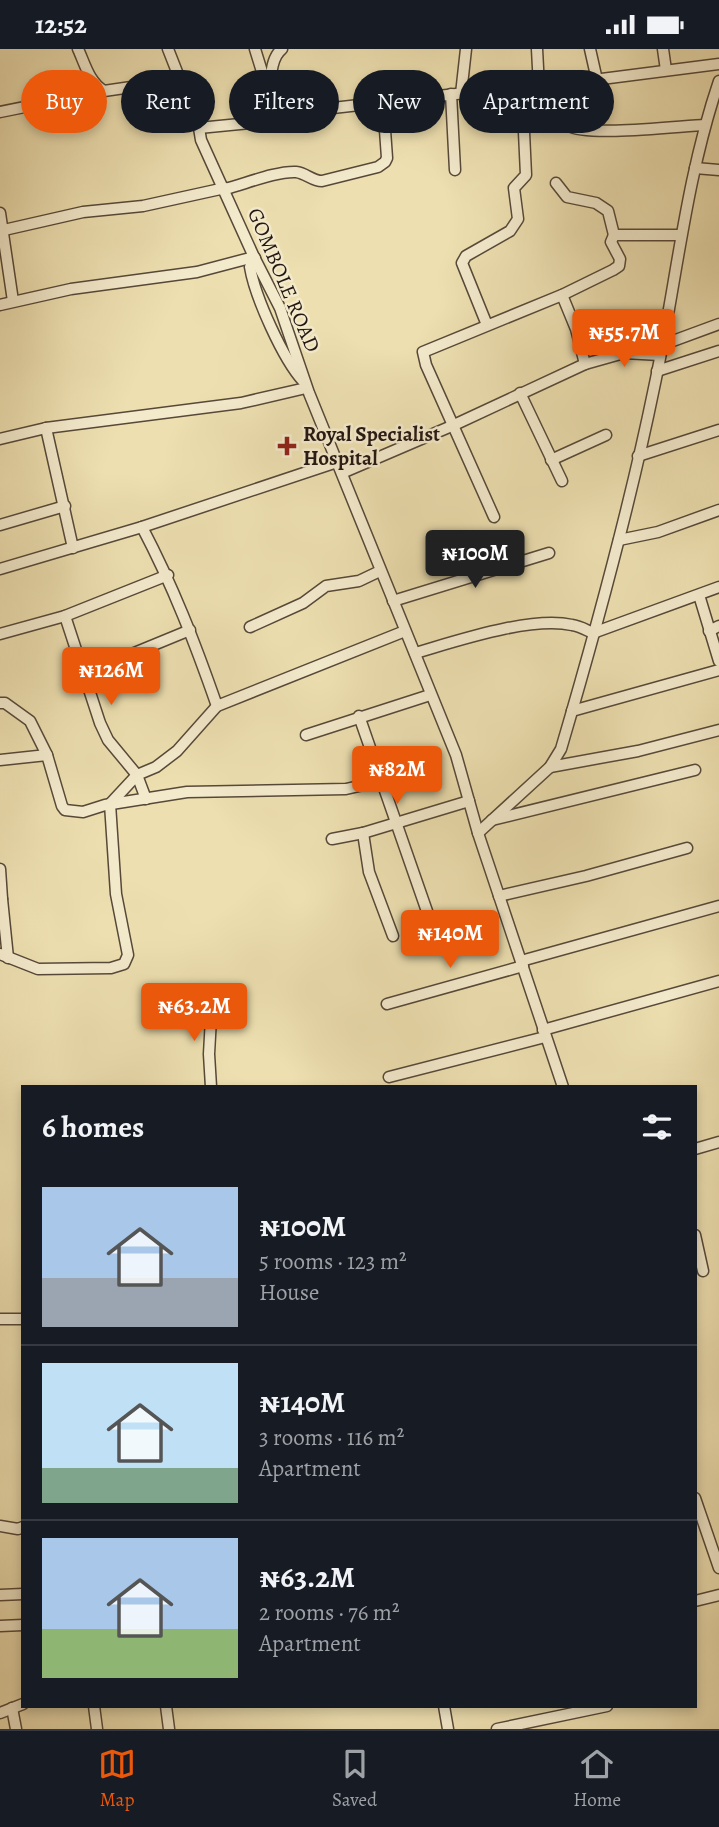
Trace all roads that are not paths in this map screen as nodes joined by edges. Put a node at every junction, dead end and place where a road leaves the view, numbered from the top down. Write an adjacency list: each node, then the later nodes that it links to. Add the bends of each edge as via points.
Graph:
1 (78, 49): 10 (street)
2 (168, 49): 11 (street, GOMBOLE ROAD)
3 (255, 49): 12 (street)
4 (282, 49): 13 (street)
5 (466, 49): 19 (street)
6 (537, 49): 14 (street)
7 (590, 49): 15 (street)
8 (663, 49): 16 (street)
9 (719, 64): 16 (street)
10 (87, 70)
11 (175, 70)
12 (261, 70)
13 (272, 70)
14 (538, 70)
15 (595, 70)
16 (666, 70): 17 (street)
17 (614, 78)
18 (719, 81): 24 (street)
19 (456, 94): 20 (street); 21 (street); 30 (street)
20 (459, 94)
21 (445, 95)
22 (21, 107): 23 (street)
23 (0, 111)
24 (705, 125): 25 (street); 29 (street)
25 (614, 130)
26 (200, 133): 33 (street, GOMBOLE ROAD)
27 (385, 133): 33 (street, via 387,158 378,167 322,181 288,172)
28 (525, 133): 43 (street, via 526,175 514,188 517,219 510,231 466,256 462,263)
29 (695, 168): 31 (street); 37 (street)
30 (455, 170)
31 (719, 170)
32 (556, 183): 36 (street, via 567,197 596,203 608,211)
33 (225, 189): 35 (street); 38 (street, GOMBOLE ROAD)
34 (0, 213): 35 (street)
35 (4, 230): 40 (street)
36 (614, 235): 37 (street); 39 (street, via 611,242 619,266)
37 (680, 235): 44 (street)
38 (254, 258): 40 (street, via 197,272); 48 (street, GOMBOLE ROAD, via 280,308)
39 (562, 295): 43 (street); 46 (street)
40 (13, 301): 41 (street)
41 (0, 306)
42 (719, 324): 44 (street)
43 (486, 325): 50 (street, via 423,352)
44 (661, 350): 46 (street); 47 (street)
45 (719, 351): 47 (street)
46 (585, 363): 49 (street)
47 (657, 371): 55 (street)
48 (306, 386): 51 (street, via 241,403); 57 (street, GOMBOLE ROAD)
49 (520, 393): 50 (street); 56 (street)
50 (454, 425): 58 (street); 62 (street)
51 (46, 428): 54 (street); 60 (street)
52 (719, 430): 55 (street)
53 (606, 435): 56 (street)
54 (0, 439)
55 (638, 456): 65 (street)
56 (551, 460): 59 (street)
57 (337, 462): 58 (street, GOMBOLE ROAD); 64 (street)
58 (342, 473): 69 (street, GOMBOLE ROAD)
59 (562, 481)
60 (65, 506): 63 (street); 66 (street)
61 (719, 510): 65 (street, via 658,532)
62 (494, 517)
63 (0, 525)
64 (142, 527): 66 (street); 70 (street)
65 (619, 540): 79 (street)
66 (73, 548): 68 (street)
67 (549, 552): 73 (street)
68 (0, 569)
69 (380, 571): 73 (street, GOMBOLE ROAD); 75 (street, via 359,581 326,586 303,603)
70 (167, 575): 74 (street); 77 (street)
71 (719, 587): 72 (street)
72 (699, 595): 76 (street); 79 (street)
73 (393, 601): 78 (street, GOMBOLE ROAD)
74 (65, 616): 80 (street); 84 (street)
75 (250, 627)
76 (714, 629): 82 (street)
77 (190, 630): 84 (street); 87 (street)
78 (405, 631): 81 (street, GOMBOLE ROAD); 87 (street)
79 (593, 633): 81 (street, via 576,625 541,623); 88 (street)
80 (0, 634)
81 (415, 653): 85 (street, GOMBOLE ROAD)
82 (719, 661)
83 (719, 670): 88 (street)
84 (83, 674): 96 (street, via 108,740)
85 (430, 695): 89 (street); 99 (street, GOMBOLE ROAD)
86 (0, 703): 92 (street, via 30,721)
87 (217, 706): 96 (street, via 173,755)
88 (572, 712): 94 (street, via 561,749)
89 (359, 716): 91 (street); 97 (street)
90 (719, 730): 94 (street)
91 (306, 735)
92 (47, 755): 93 (street); 100 (street, via 65,810 83,812)
93 (0, 760)
94 (550, 767): 101 (street)
95 (695, 770): 101 (street)
96 (137, 775): 98 (street); 100 (street)
97 (381, 781): 98 (street, via 346,789 187,792); 102 (street)
98 (146, 799): 100 (street)
99 (470, 801): 102 (street); 103 (street, GOMBOLE ROAD)
100 (110, 804): 113 (street, via 126,961 111,968 38,969)
101 (489, 821): 103 (street)
102 (396, 823): 104 (street); 111 (street)
103 (478, 833): 108 (street, GOMBOLE ROAD)
104 (363, 834): 105 (street); 112 (street, via 369,871)
105 (332, 839)
106 (687, 848): 108 (street)
107 (0, 869): 109 (street)
108 (499, 896): 114 (street, GOMBOLE ROAD)
109 (1, 899): 113 (street)
110 (719, 907): 114 (street)
111 (429, 917)
112 (393, 936)
113 (4, 956)
114 (522, 963): 117 (street); 118 (street, GOMBOLE ROAD)
115 (719, 981): 118 (street)
116 (212, 1000): 120 (street)
117 (387, 1004)
118 (544, 1033): 119 (street); 121 (street, GOMBOLE ROAD)
119 (389, 1077)
120 (211, 1085)
121 (562, 1085)
122 (719, 1142): 123 (street)
123 (697, 1148)
124 (697, 1244): 125 (street)
125 (703, 1271)
126 (0, 1319): 127 (street)
127 (21, 1319)
128 (697, 1504): 131 (street)
129 (0, 1526): 130 (street)
130 (21, 1527)
131 (719, 1568)
132 (21, 1594): 133 (street)
133 (0, 1595)
134 (719, 1595): 135 (street)
135 (697, 1600)
136 (21, 1625): 137 (street)
137 (0, 1626)
138 (21, 1705): 139 (street)
139 (12, 1708): 144 (street); 145 (street)
140 (94, 1708): 146 (street)
141 (166, 1708): 147 (street)
142 (444, 1708): 148 (street)
143 (597, 1708): 149 (street)
144 (0, 1713)
145 (16, 1729)
146 (97, 1729)
147 (169, 1729)
148 (448, 1729)
149 (497, 1729)

